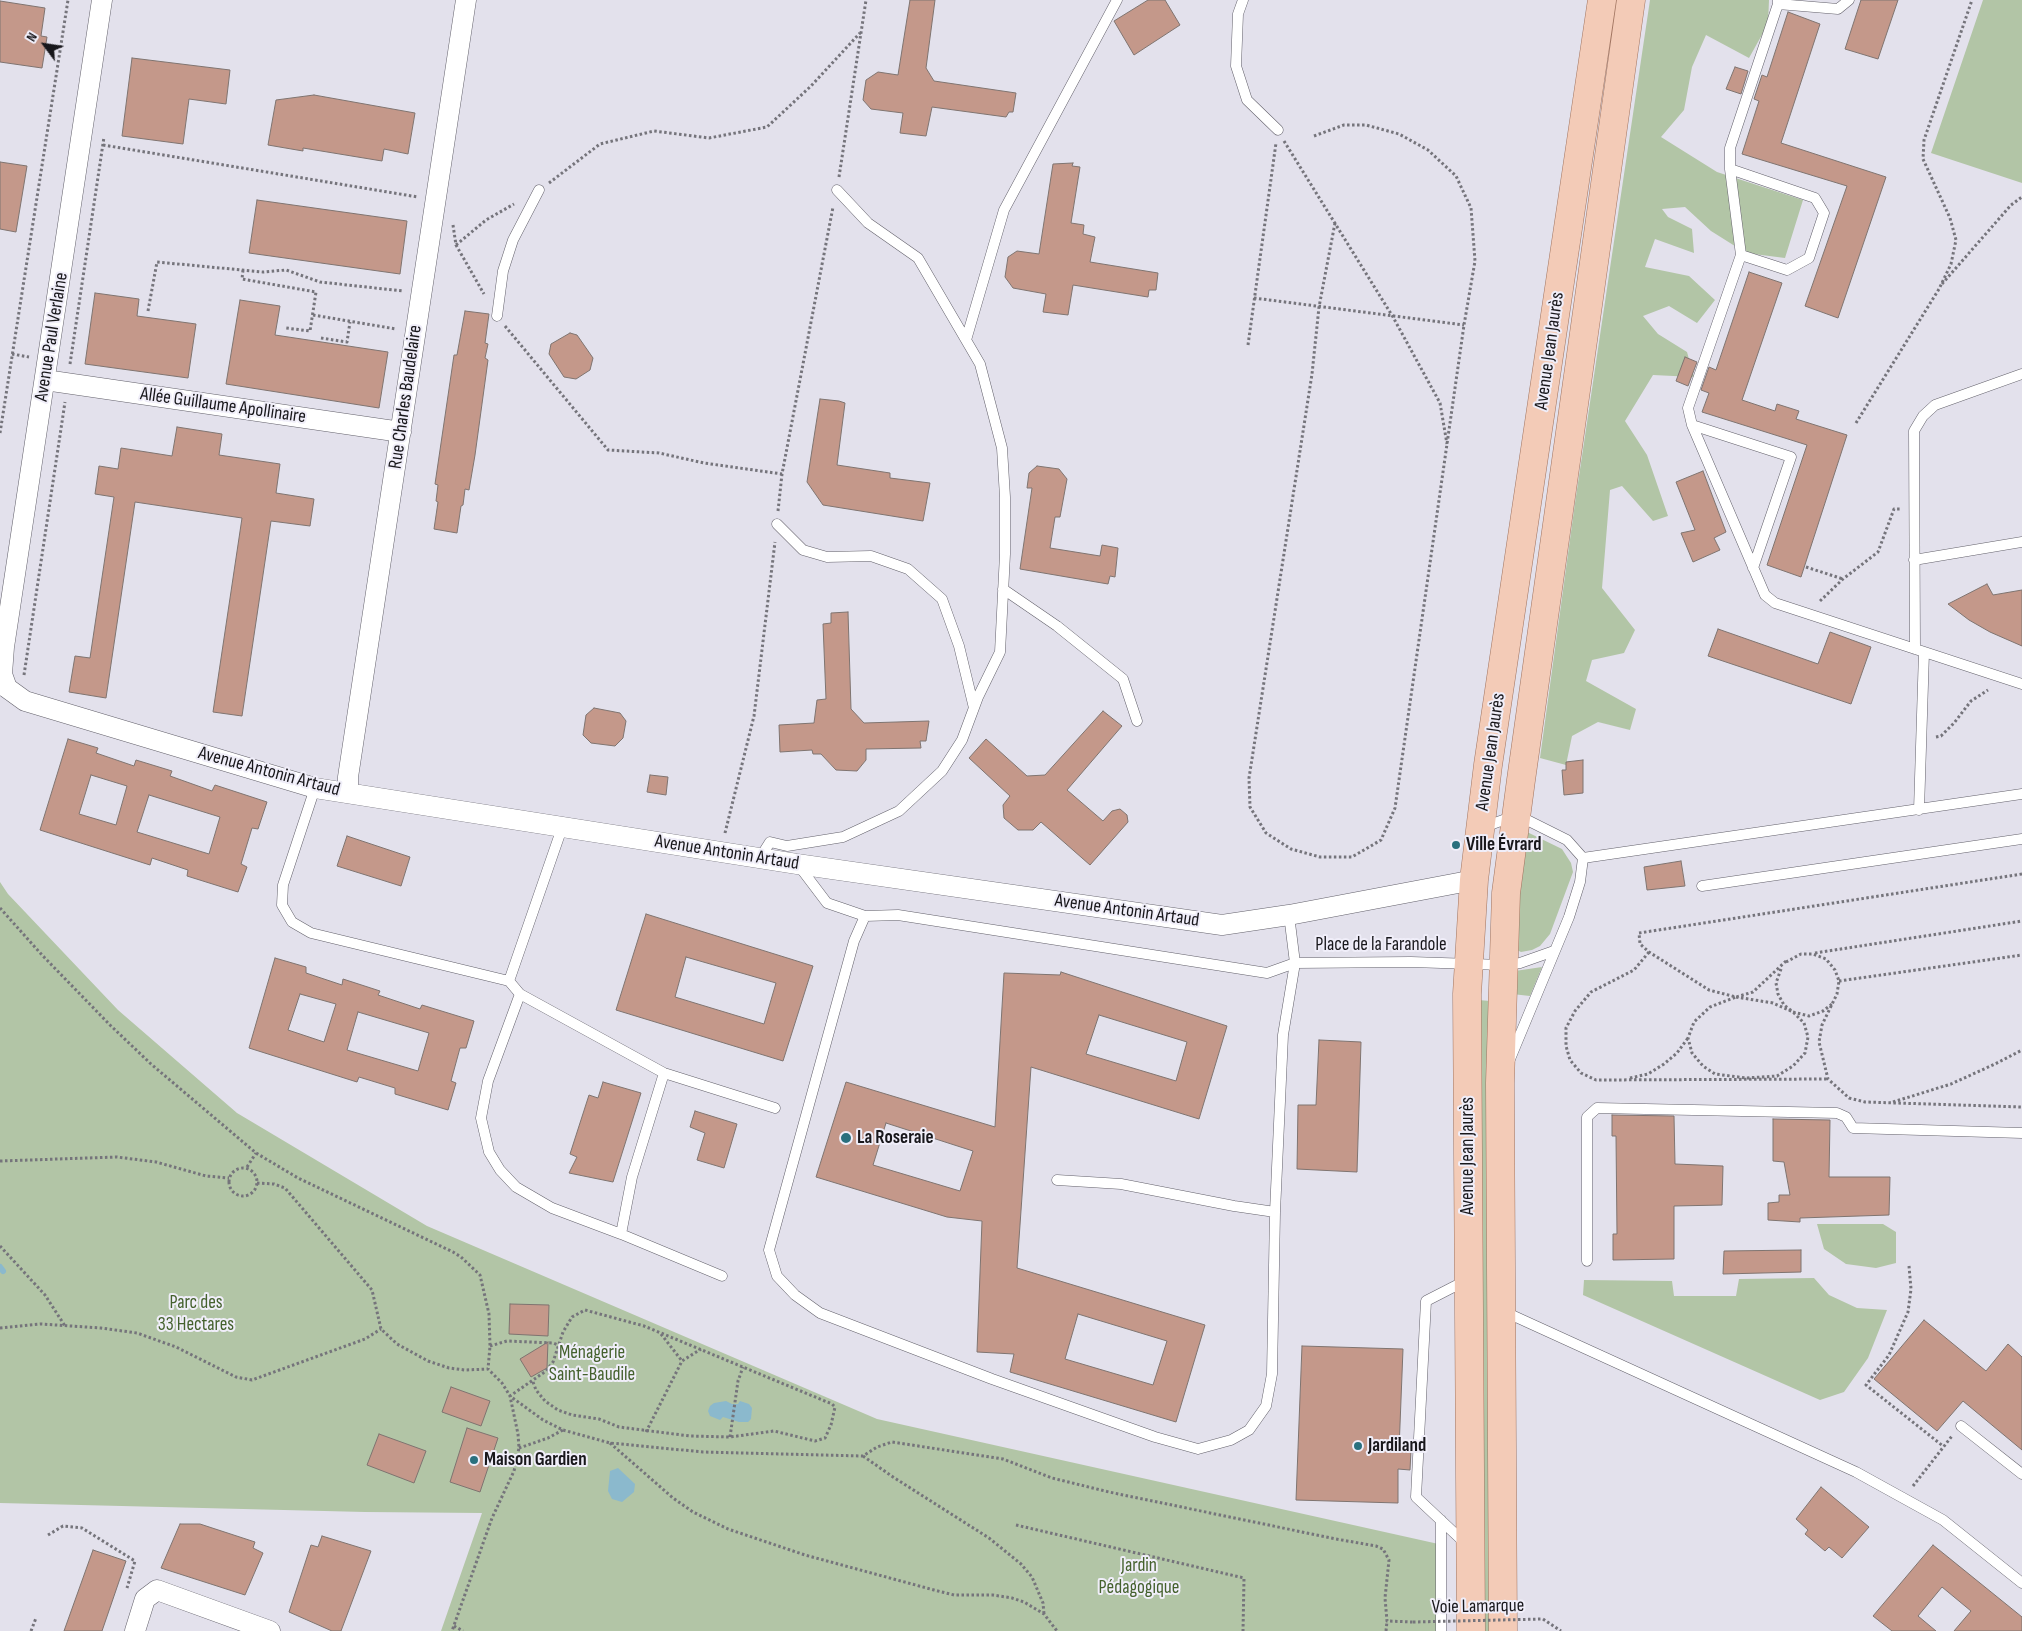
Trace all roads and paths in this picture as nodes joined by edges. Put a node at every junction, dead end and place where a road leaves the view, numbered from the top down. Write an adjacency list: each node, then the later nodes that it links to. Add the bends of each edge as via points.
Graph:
1 (68, 0): 48 (path)
2 (102, 0): 43 (street, Avenue Paul Verlaine)
3 (466, 0): 21 (street, Rue Charles Baudelaire)
4 (866, 0): 12 (path)
5 (1117, 0): 40 (lane, via 1004,210)
6 (1243, 0): 13 (lane, via 1238,14 1236,66 1247,100)
7 (1602, 0): 72 (main road, Avenue Jean Jaurès)
8 (1849, 0): 11 (lane, via 1838,9)
9 (1972, 0): 27 (path, via 1924,140 1923,159 1950,218 1956,240 1951,264)
10 (1630, 2): 70 (main road, Avenue Jean Jaurès)
11 (1778, 2): 17 (lane, via 1730,148)
12 (861, 33): 18 (path, via 767,127 709,138 654,131 600,144); 19 (path)
13 (1278, 130): 23 (path); 29 (path)
14 (104, 135): 16 (path)
15 (1314, 136): 36 (path, via 1344,125 1375,127 1399,134 1428,150 1456,176 1472,208 1475,261)
16 (103, 145): 21 (path); 44 (path)
17 (1730, 169): 25 (lane); 25 (lane, via 1815,198 1824,212 1808,258 1787,270)
18 (540, 190): 24 (path, via 486,220); 33 (lane, via 513,240 503,270)
19 (837, 190): 40 (lane, via 868,223 918,258); 50 (path)
20 (2022, 197): 27 (path, via 2011,205)
21 (436, 200): 28 (street, Rue Charles Baudelaire)
22 (452, 217): 24 (path)
23 (1335, 223): 30 (path); 34 (path)
24 (456, 245): 33 (path)
25 (1741, 255): 46 (lane, via 1688,408)
26 (243, 270): 28 (path, via 286,270 320,282); 31 (path, via 156,262); 32 (path, via 242,279 316,292)
27 (1939, 289): 45 (path)
28 (422, 293): 38 (street, Rue Charles Baudelaire)
29 (1254, 298): 30 (path); 41 (path)
30 (1319, 308): 34 (path); 49 (path, via 1312,374 1248,778 1250,807 1266,833 1291,848 1320,857 1352,857 1381,840 1395,808)
31 (148, 311)
32 (312, 315): 35 (path); 37 (path, via 310,331)
33 (497, 316): 50 (path, via 608,450 659,453)
34 (1393, 317): 36 (path); 49 (path, via 1440,403)
35 (350, 322): 38 (path); 39 (path, via 347,342)
36 (1464, 325): 49 (path)
37 (286, 328)
38 (416, 333): 47 (street, Rue Charles Baudelaire)
39 (321, 338)
40 (966, 340): 58 (lane, via 980,364 1002,448 1005,497)
41 (1248, 346)
42 (2022, 374): 51 (lane, via 1935,405 1923,416 1914,431)
43 (46, 380): 44 (street, Allée Guillaume Apollinaire); 61 (street, Avenue Paul Verlaine)
44 (68, 383): 47 (street, Allée Guillaume Apollinaire); 61 (path, via 22,691)
45 (1856, 423)
46 (1692, 424): 56 (lane); 56 (lane, via 1791,457)
47 (401, 432): 67 (street, Rue Charles Baudelaire)
48 (0, 433)
49 (1447, 448)
50 (782, 474): 52 (path)
51 (1913, 508): 54 (lane); 57 (path, via 1894,509 1878,552)
52 (777, 524): 63 (lane, via 803,550 827,557 871,556 908,570 942,599 959,646); 75 (path, via 754,716)
53 (2022, 542): 54 (lane)
54 (1914, 560): 60 (lane)
55 (1806, 567): 57 (path)
56 (1754, 568): 59 (lane, via 1765,595 1775,603)
57 (1843, 579): 59 (path)
58 (1003, 589): 63 (lane, via 1000,652); 64 (lane, via 1057,626 1123,680)
59 (1807, 614): 60 (lane)
60 (1920, 651): 62 (lane); 65 (lane)
61 (2, 674): 66 (street, Avenue Antonin Artaud, via 7,688 25,701)
62 (2018, 683): 65 (path, via 1985,691 1971,701 1941,736)
63 (974, 708): 76 (lane, via 962,740 942,771 899,811 843,837 787,846 770,842)
64 (1137, 722)
65 (1922, 742): 69 (lane)
66 (315, 788): 67 (street, Avenue Antonin Artaud); 94 (lane, via 283,885 282,905 292,922 311,933)
67 (348, 793): 71 (street, Avenue Antonin Artaud)
68 (2022, 794): 69 (lane)
69 (1919, 810): 77 (lane)
70 (1517, 815): 72 (lane); 77 (lane, via 1568,840); 93 (main road, Avenue Jean Jaurès, via 1506,893)
71 (562, 828): 75 (street, Avenue Antonin Artaud); 94 (lane)
72 (1480, 829): 80 (main road, Avenue Jean Jaurès)
73 (734, 834): 75 (path)
74 (2022, 839): 81 (lane)
75 (723, 842): 76 (street, Avenue Antonin Artaud)
76 (760, 858): 78 (street, Avenue Antonin Artaud)
77 (1583, 858): 86 (lane, via 1580,882)
78 (798, 864): 83 (street, Avenue Antonin Artaud, via 1222,925); 84 (lane, via 827,903)
79 (2022, 874): 87 (path, via 1639,933 1640,944)
80 (1474, 880): 83 (street, Avenue Antonin Artaud); 92 (main road, Avenue Jean Jaurès)
81 (1702, 886)
82 (0, 908): 111 (path, via 110,1025)
83 (1289, 915): 91 (lane)
84 (865, 916): 91 (lane, via 898,915 1267,973); 117 (lane, via 854,941 769,1250 777,1276 795,1295 820,1313 992,1379 1198,1449 1231,1440 1249,1430 1266,1406 1272,1374)
85 (2022, 921): 88 (path)
86 (1554, 951): 93 (lane, Place de la Farandole, via 1520,963); 106 (lane)
87 (1649, 952): 97 (path, via 1708,990); 105 (path, via 1634,970 1591,992 1566,1028 1570,1060 1581,1073 1596,1080)
88 (1813, 954): 90 (path, via 1800,954); 95 (path, via 1826,959)
89 (2022, 955): 95 (path)
90 (1786, 961): 97 (path, via 1753,992); 99 (path, via 1776,983 1784,1005)
91 (1294, 963): 92 (lane, Place de la Farandole); 117 (lane, via 1284,1035)
92 (1468, 963): 93 (lane, Place de la Farandole); 123 (main road, Avenue Jean Jaurès)
93 (1503, 965): 106 (main road, Avenue Jean Jaurès)
94 (509, 981): 96 (lane)
95 (1839, 981): 98 (path, via 1838,994)
96 (520, 994): 102 (lane); 118 (lane, via 488,1081 481,1118 489,1152 516,1188 552,1208)
97 (1736, 997): 99 (path, via 1773,1003); 100 (path, via 1710,1007 1694,1022)
98 (1832, 1004): 99 (path, via 1809,1016); 104 (path, via 1822,1025 1819,1042)
99 (1793, 1012): 103 (path, via 1804,1023 1808,1037 1805,1053 1793,1066 1776,1076)
100 (1688, 1038): 103 (path, via 1692,1053 1703,1066 1715,1074); 105 (path, via 1664,1064 1648,1074)
101 (2022, 1050): 107 (path, via 1951,1084)
102 (664, 1073): 109 (lane); 118 (lane, via 632,1177)
103 (1746, 1078): 104 (path); 105 (path)
104 (1828, 1079): 107 (path, via 1849,1098)
105 (1624, 1080)
106 (1500, 1083): 124 (main road, Avenue Jean Jaurès)
107 (1891, 1103): 108 (path)
108 (2022, 1107)
109 (775, 1108)
110 (2022, 1133): 120 (lane, via 1854,1128 1837,1113 1597,1108 1587,1117)
111 (256, 1153): 113 (path); 130 (path, via 298,1178 461,1257 480,1275 489,1314)
112 (0, 1160): 114 (path, via 117,1156)
113 (247, 1168): 114 (path, via 234,1170); 116 (path, via 254,1172)
114 (229, 1178): 116 (path, via 232,1191 240,1196 250,1194)
115 (1058, 1180): 117 (lane, via 1121,1184)
116 (257, 1183): 127 (path, via 285,1188 372,1290)
117 (1275, 1212)
118 (621, 1234): 122 (lane)
119 (0, 1246): 125 (path, via 45,1295)
120 (1587, 1261)
121 (1909, 1266): 142 (path, via 1908,1312 1889,1355 1866,1386)
122 (722, 1276)
123 (1469, 1279): 147 (lane, via 1426,1300 1416,1497); 150 (main road, Avenue Jean Jaurès)
124 (1502, 1311): 146 (lane, via 1856,1472); 167 (main road, Avenue Jean Jaurès)
125 (65, 1326): 126 (path, via 41,1324); 127 (path, via 137,1333 176,1347 236,1377 252,1380 365,1339)
126 (0, 1328)
127 (382, 1329): 134 (path, via 397,1344 435,1363 465,1370)
128 (661, 1333): 129 (path, via 586,1310 572,1317); 131 (path); 132 (path)
129 (558, 1345): 130 (path, via 507,1341); 135 (path, via 553,1362)
130 (490, 1346): 134 (path)
131 (701, 1349): 132 (path); 133 (path)
132 (682, 1361): 139 (path)
133 (743, 1367): 140 (path); 140 (path, via 835,1407 825,1438 816,1441 774,1431)
134 (488, 1369): 136 (path)
135 (533, 1382): 136 (path); 139 (path, via 545,1401 558,1410)
136 (510, 1396): 138 (path); 143 (path)
137 (1961, 1426): 142 (path); 145 (lane)
138 (563, 1430): 141 (path); 143 (path)
139 (646, 1432): 140 (path)
140 (730, 1437)
141 (610, 1443): 144 (path, via 703,1452); 153 (path, via 673,1498 728,1529 805,1555 954,1595 1012,1598)
142 (1943, 1446): 146 (path)
143 (519, 1448): 156 (path, via 514,1471 492,1518)
144 (863, 1456): 153 (path, via 989,1538 1021,1564 1032,1577); 155 (path, via 892,1442 1003,1459 1052,1478 1109,1492 1376,1546 1383,1549 1389,1560)
145 (2022, 1474)
146 (1903, 1498): 151 (lane, via 1943,1520)
147 (1441, 1520): 150 (lane); 165 (lane)
148 (1016, 1525): 163 (path, via 1244,1578)
149 (48, 1535): 152 (path, via 63,1526 82,1528 135,1561 127,1590)
150 (1470, 1547): 166 (main road, Avenue Jean Jaurès)
151 (2022, 1583)
152 (145, 1599): 158 (street); 159 (street, via 157,1590)
153 (1044, 1614): 162 (path)
154 (36, 1618): 157 (path)
155 (1388, 1621): 164 (path); 168 (path, Voie Lamarque, bridge, via 1543,1619)
156 (454, 1626): 160 (path); 161 (path)
157 (31, 1631)
158 (135, 1631)
159 (270, 1631)
160 (452, 1631)
161 (463, 1631)
162 (1057, 1631)
163 (1243, 1631)
164 (1386, 1631)
165 (1441, 1631)
166 (1471, 1631)
167 (1504, 1631)
168 (1561, 1631)

